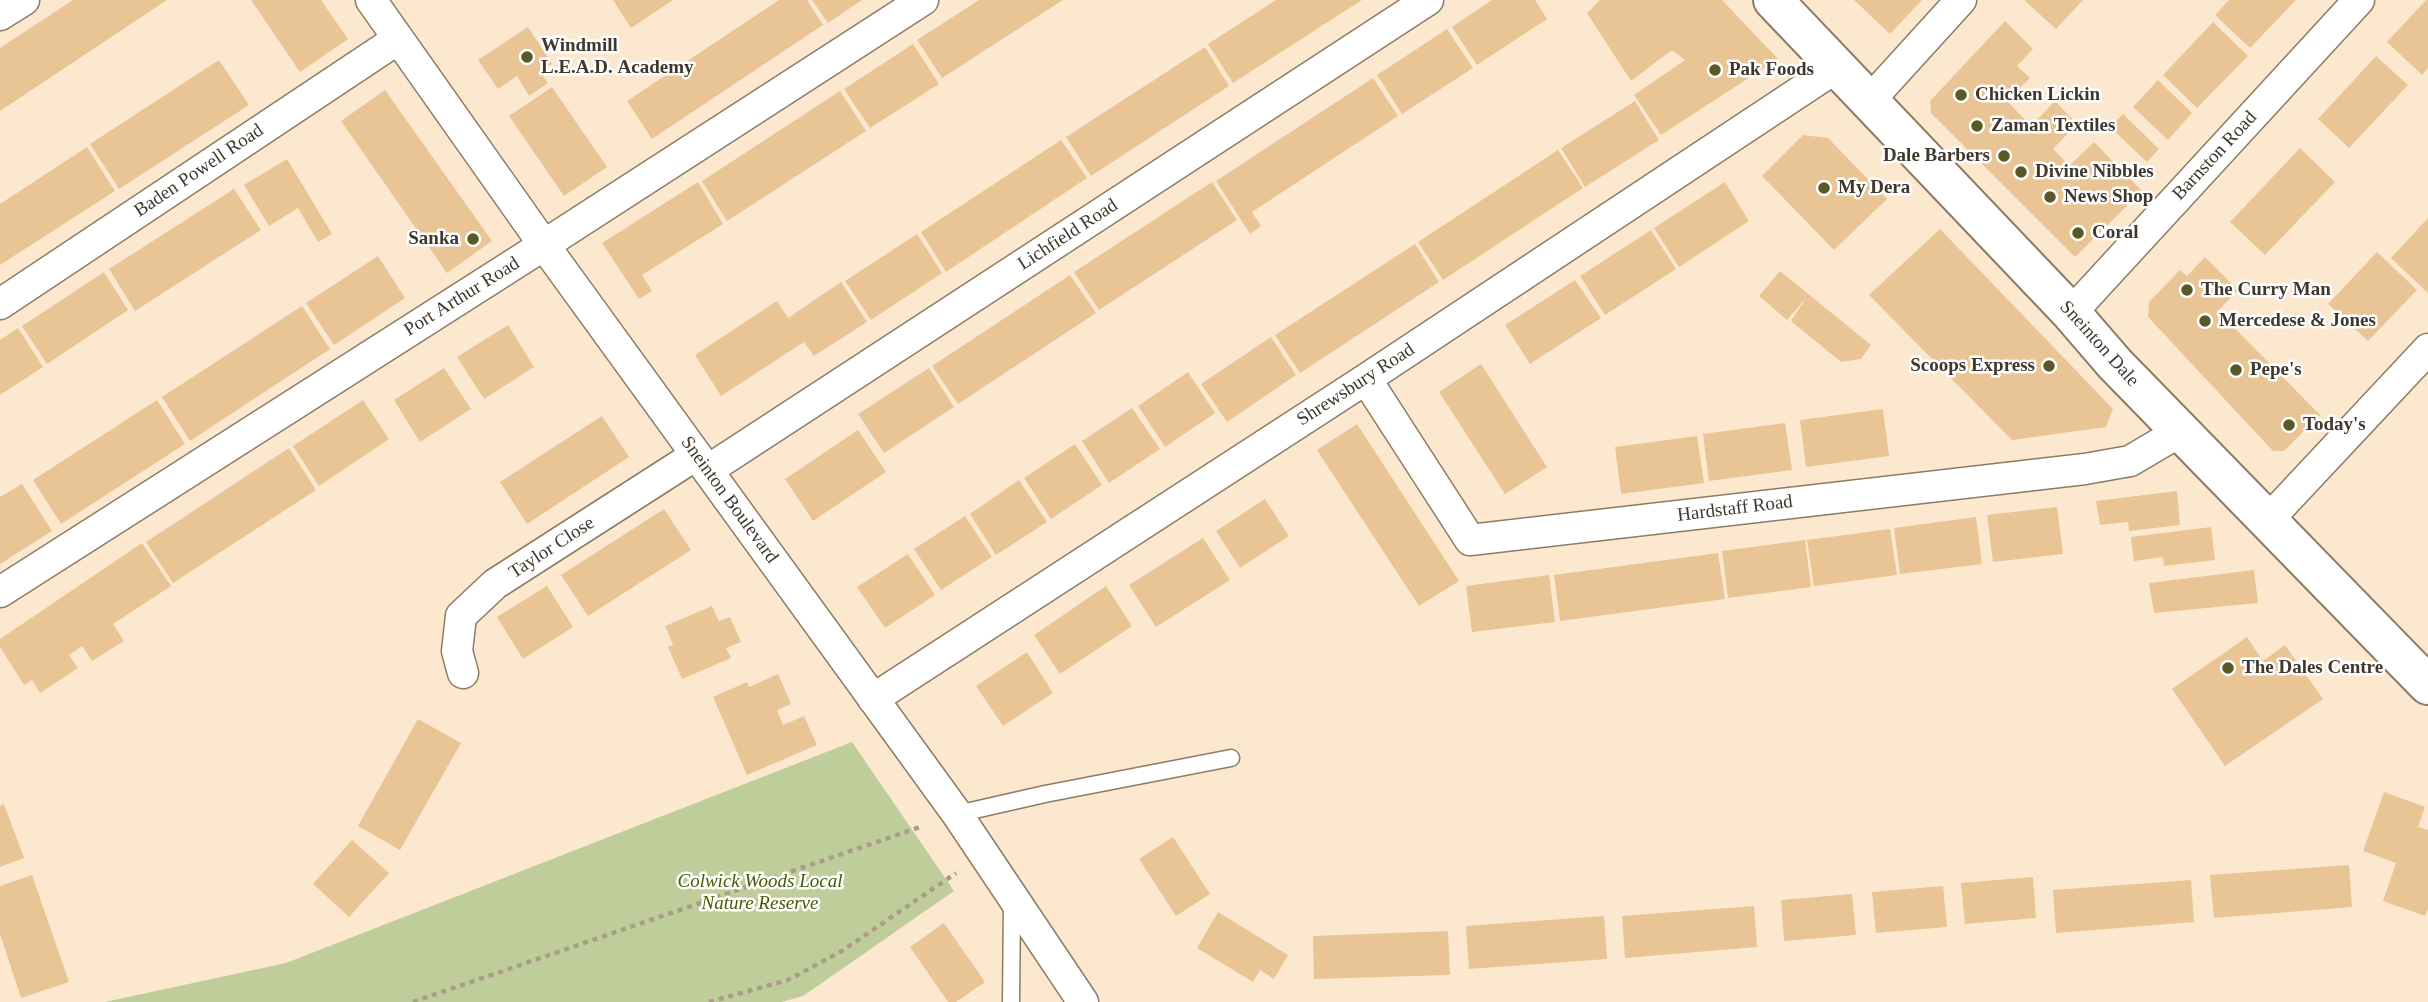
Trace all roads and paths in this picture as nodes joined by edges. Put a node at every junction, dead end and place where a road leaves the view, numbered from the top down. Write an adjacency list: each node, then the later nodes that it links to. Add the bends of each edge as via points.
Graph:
1 (24, 0): 8 (street)
2 (371, 0): 9 (street, Sneinton Boulevard)
3 (923, 0): 12 (street, Port Arthur Road)
4 (1428, 0): 18 (street, Lichfield Road)
5 (1773, 0): 10 (street, Sneinton Dale)
6 (1961, 0): 11 (street)
7 (2359, 0): 14 (street, Barnston Road)
8 (0, 15)
9 (398, 39): 12 (street, Sneinton Boulevard); 13 (street, Baden Powell Road)
10 (1837, 67): 11 (street, Sneinton Dale); 16 (street, Shrewsbury Road)
11 (1870, 100): 14 (street, Sneinton Dale)
12 (544, 245): 18 (street, Sneinton Boulevard); 20 (street, Port Arthur Road)
13 (0, 304)
14 (2071, 313): 17 (street, Sneinton Dale)
15 (2428, 349): 19 (street)
16 (1366, 379): 17 (street, Hardstaff Road, via 1470,540 2085,469 2130,461); 23 (street, Shrewsbury Road)
17 (2181, 431): 19 (street, Sneinton Dale)
18 (702, 463): 21 (street, Taylor Close, via 495,584 461,616 457,651); 23 (street, Sneinton Boulevard)
19 (2267, 521): 22 (street, Sneinton Dale)
20 (0, 592)
21 (463, 673)
22 (2428, 685)
23 (873, 699): 25 (street, Sneinton Boulevard)
24 (1231, 758): 25 (lane)
25 (957, 814): 27 (street, Sneinton Boulevard); 28 (path)
26 (946, 880): 29 (path, via 842,951 789,979)
27 (1012, 897): 30 (lane); 31 (street, Sneinton Boulevard)
28 (413, 1002)
29 (709, 1002)
30 (1011, 1002)
31 (1083, 1002)

